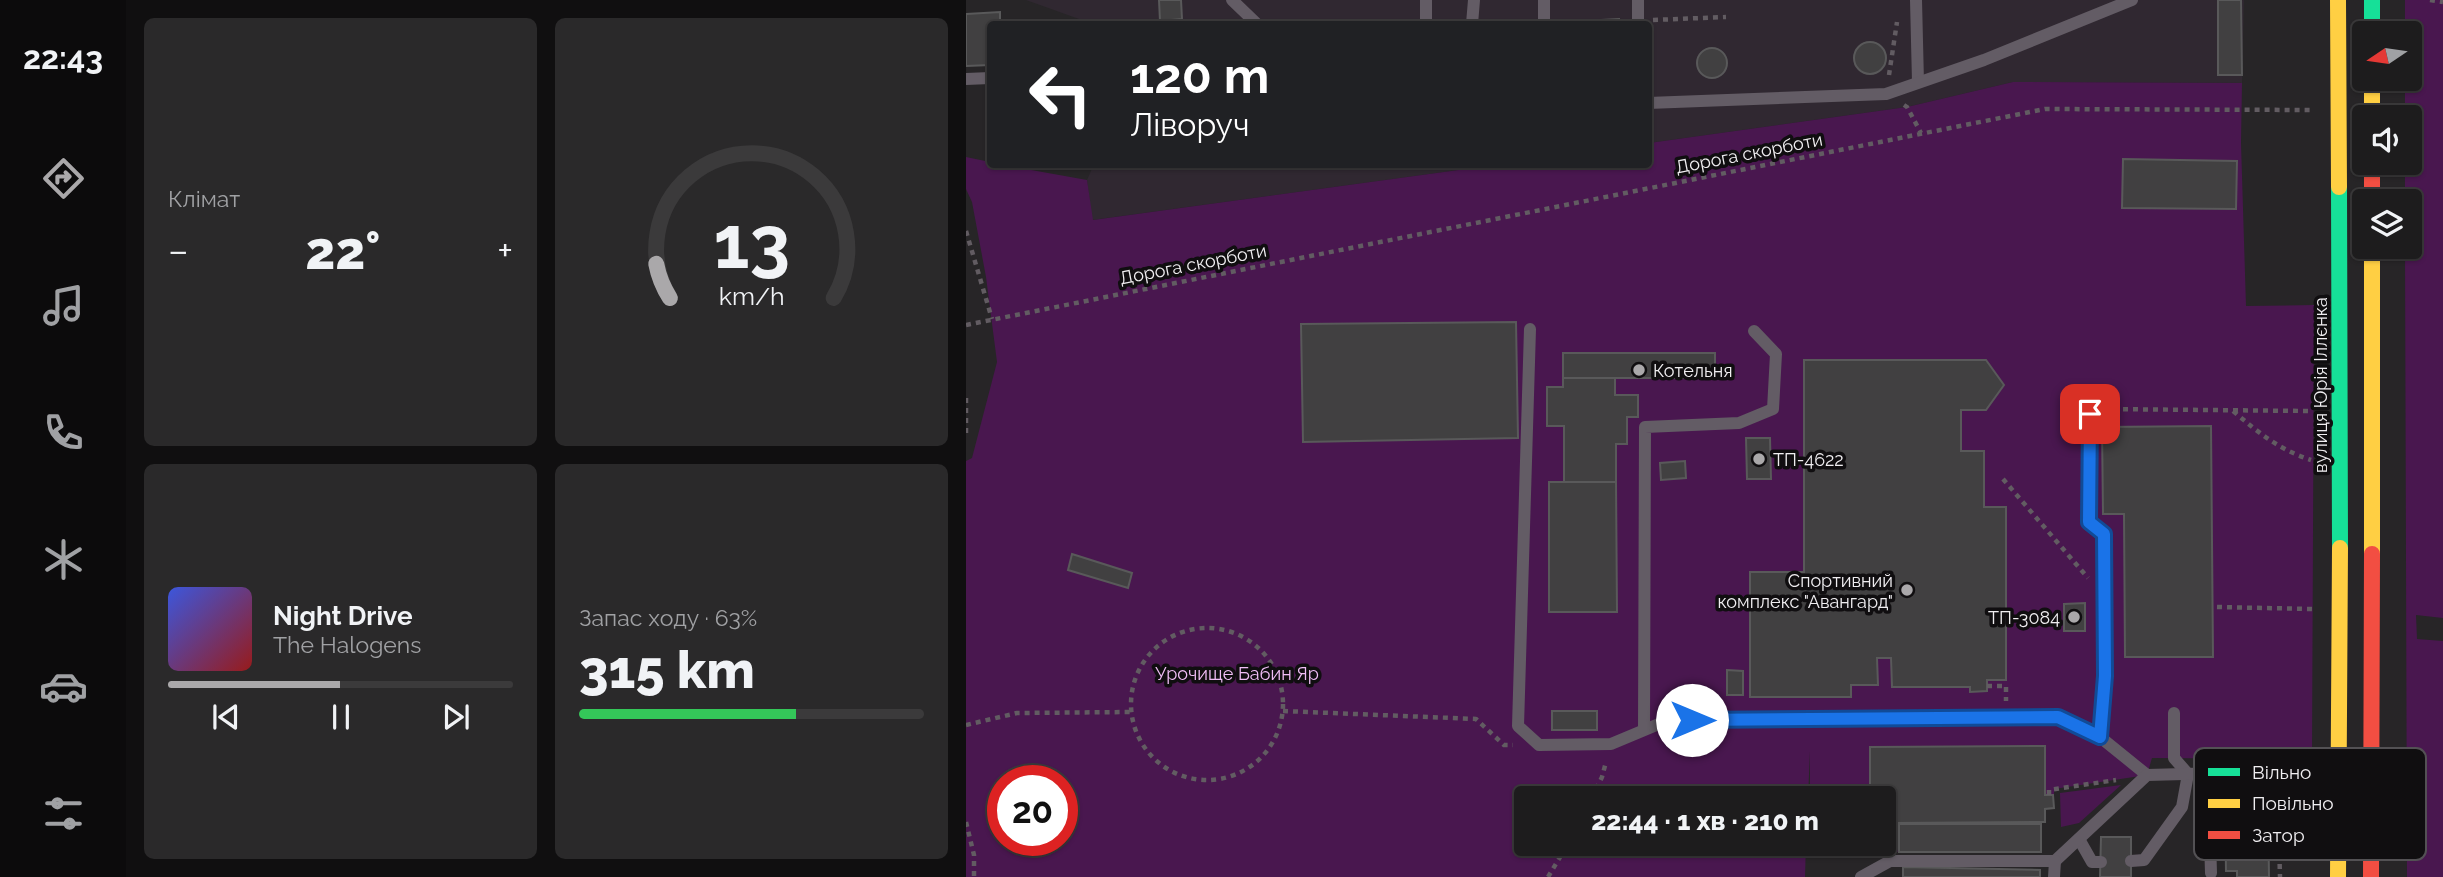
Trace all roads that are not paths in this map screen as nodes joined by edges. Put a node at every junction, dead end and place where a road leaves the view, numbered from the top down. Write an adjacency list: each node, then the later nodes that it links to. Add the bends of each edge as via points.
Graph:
1 (1232, 0): 10 (lane)
2 (1426, 0): 11 (lane)
3 (1474, 0): 12 (lane)
4 (1544, 0): 13 (lane)
5 (1638, 0): 14 (lane)
6 (1916, 0): 18 (lane)
7 (2132, 0): 18 (lane)
8 (2338, 0): 27 (main road, вулиця Юрія Іллєнка)
9 (2372, 0): 15 (main road)
10 (1254, 21)
11 (1426, 21)
12 (1472, 21)
13 (1544, 21)
14 (1638, 21)
15 (2372, 21)
16 (987, 78): 17 (lane)
17 (966, 79)
18 (1918, 82): 19 (lane, via 1886,94)
19 (1652, 103)
20 (2372, 259): 28 (main road)
21 (1531, 329): 25 (lane, via 1518,726 1539,745 1611,744)
22 (1754, 331): 25 (lane, via 1776,354 1773,410 1740,424 1645,427)
23 (2090, 414): 26 (lane, via 2089,522 2104,534 2105,676)
24 (2174, 713): 29 (lane, via 2174,758)
25 (1644, 729): 26 (lane, via 1666,721 2058,717)
26 (2100, 737): 31 (lane)
27 (2339, 748)
28 (2371, 748)
29 (2188, 774): 30 (lane); 31 (lane); 35 (lane, via 2182,807 2144,860)
30 (2194, 774)
31 (2147, 775): 32 (lane)
32 (2080, 839): 34 (lane); 36 (lane, via 2092,862)
33 (2211, 860): 37 (lane)
34 (2055, 861): 38 (lane, via 1891,860); 39 (lane)
35 (2131, 861)
36 (2101, 862)
37 (2211, 873)
38 (1861, 877)
39 (2054, 877)

